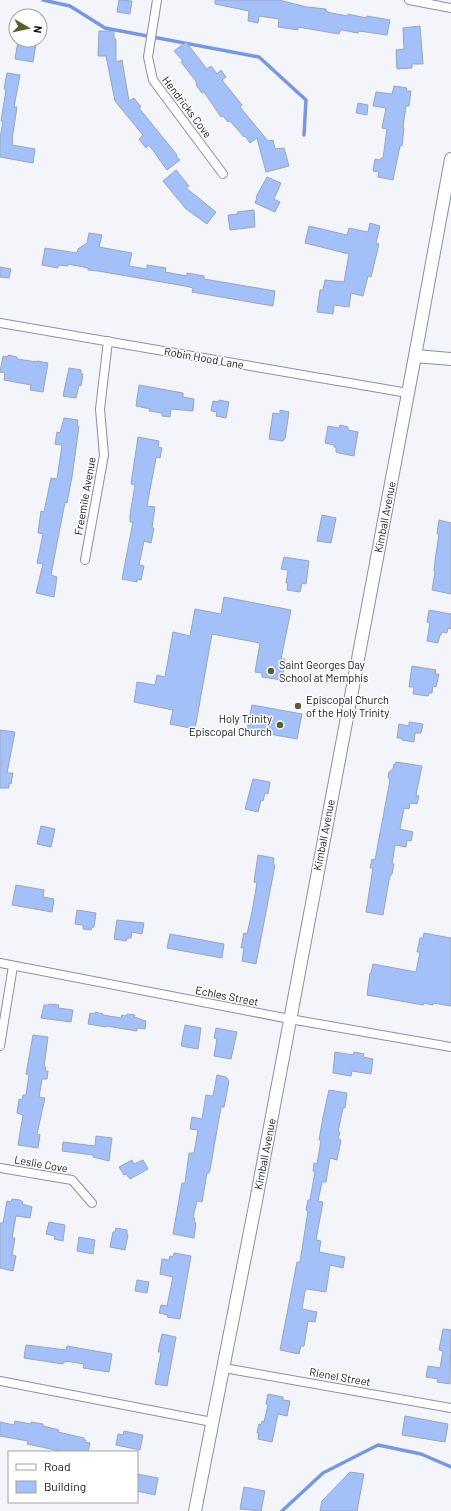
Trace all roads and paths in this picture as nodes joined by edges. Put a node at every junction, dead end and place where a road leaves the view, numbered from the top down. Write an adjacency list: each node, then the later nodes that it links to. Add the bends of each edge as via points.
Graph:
1 (157, 0): 5 (street, Hendricks Cove, via 148,57 153,80)
2 (409, 0): 3 (street)
3 (451, 8)
4 (451, 159): 8 (main road, Kimball Avenue)
5 (223, 174)
6 (0, 323): 7 (street, Robin Hood Lane)
7 (108, 341): 10 (street, Robin Hood Lane); 11 (street, Freemile Avenue, via 100,409 104,455)
8 (415, 356): 9 (main road); 10 (main road, Kimball Avenue)
9 (451, 359)
10 (408, 393): 14 (main road, Kimball Avenue)
11 (85, 560)
12 (0, 963): 13 (street, Echles Street)
13 (14, 966): 14 (street, Echles Street); 15 (street)
14 (290, 1019): 16 (street, Echles Street); 19 (main road, Kimball Avenue)
15 (0, 1046)
16 (451, 1047)
17 (0, 1168): 18 (street, Leslie Cove, via 72,1180)
18 (92, 1203)
19 (224, 1368): 21 (street, Rienel Street); 22 (main road, Kimball Avenue)
20 (0, 1381): 22 (street)
21 (451, 1408)
22 (212, 1422): 23 (main road, Kimball Avenue)
23 (195, 1511)

